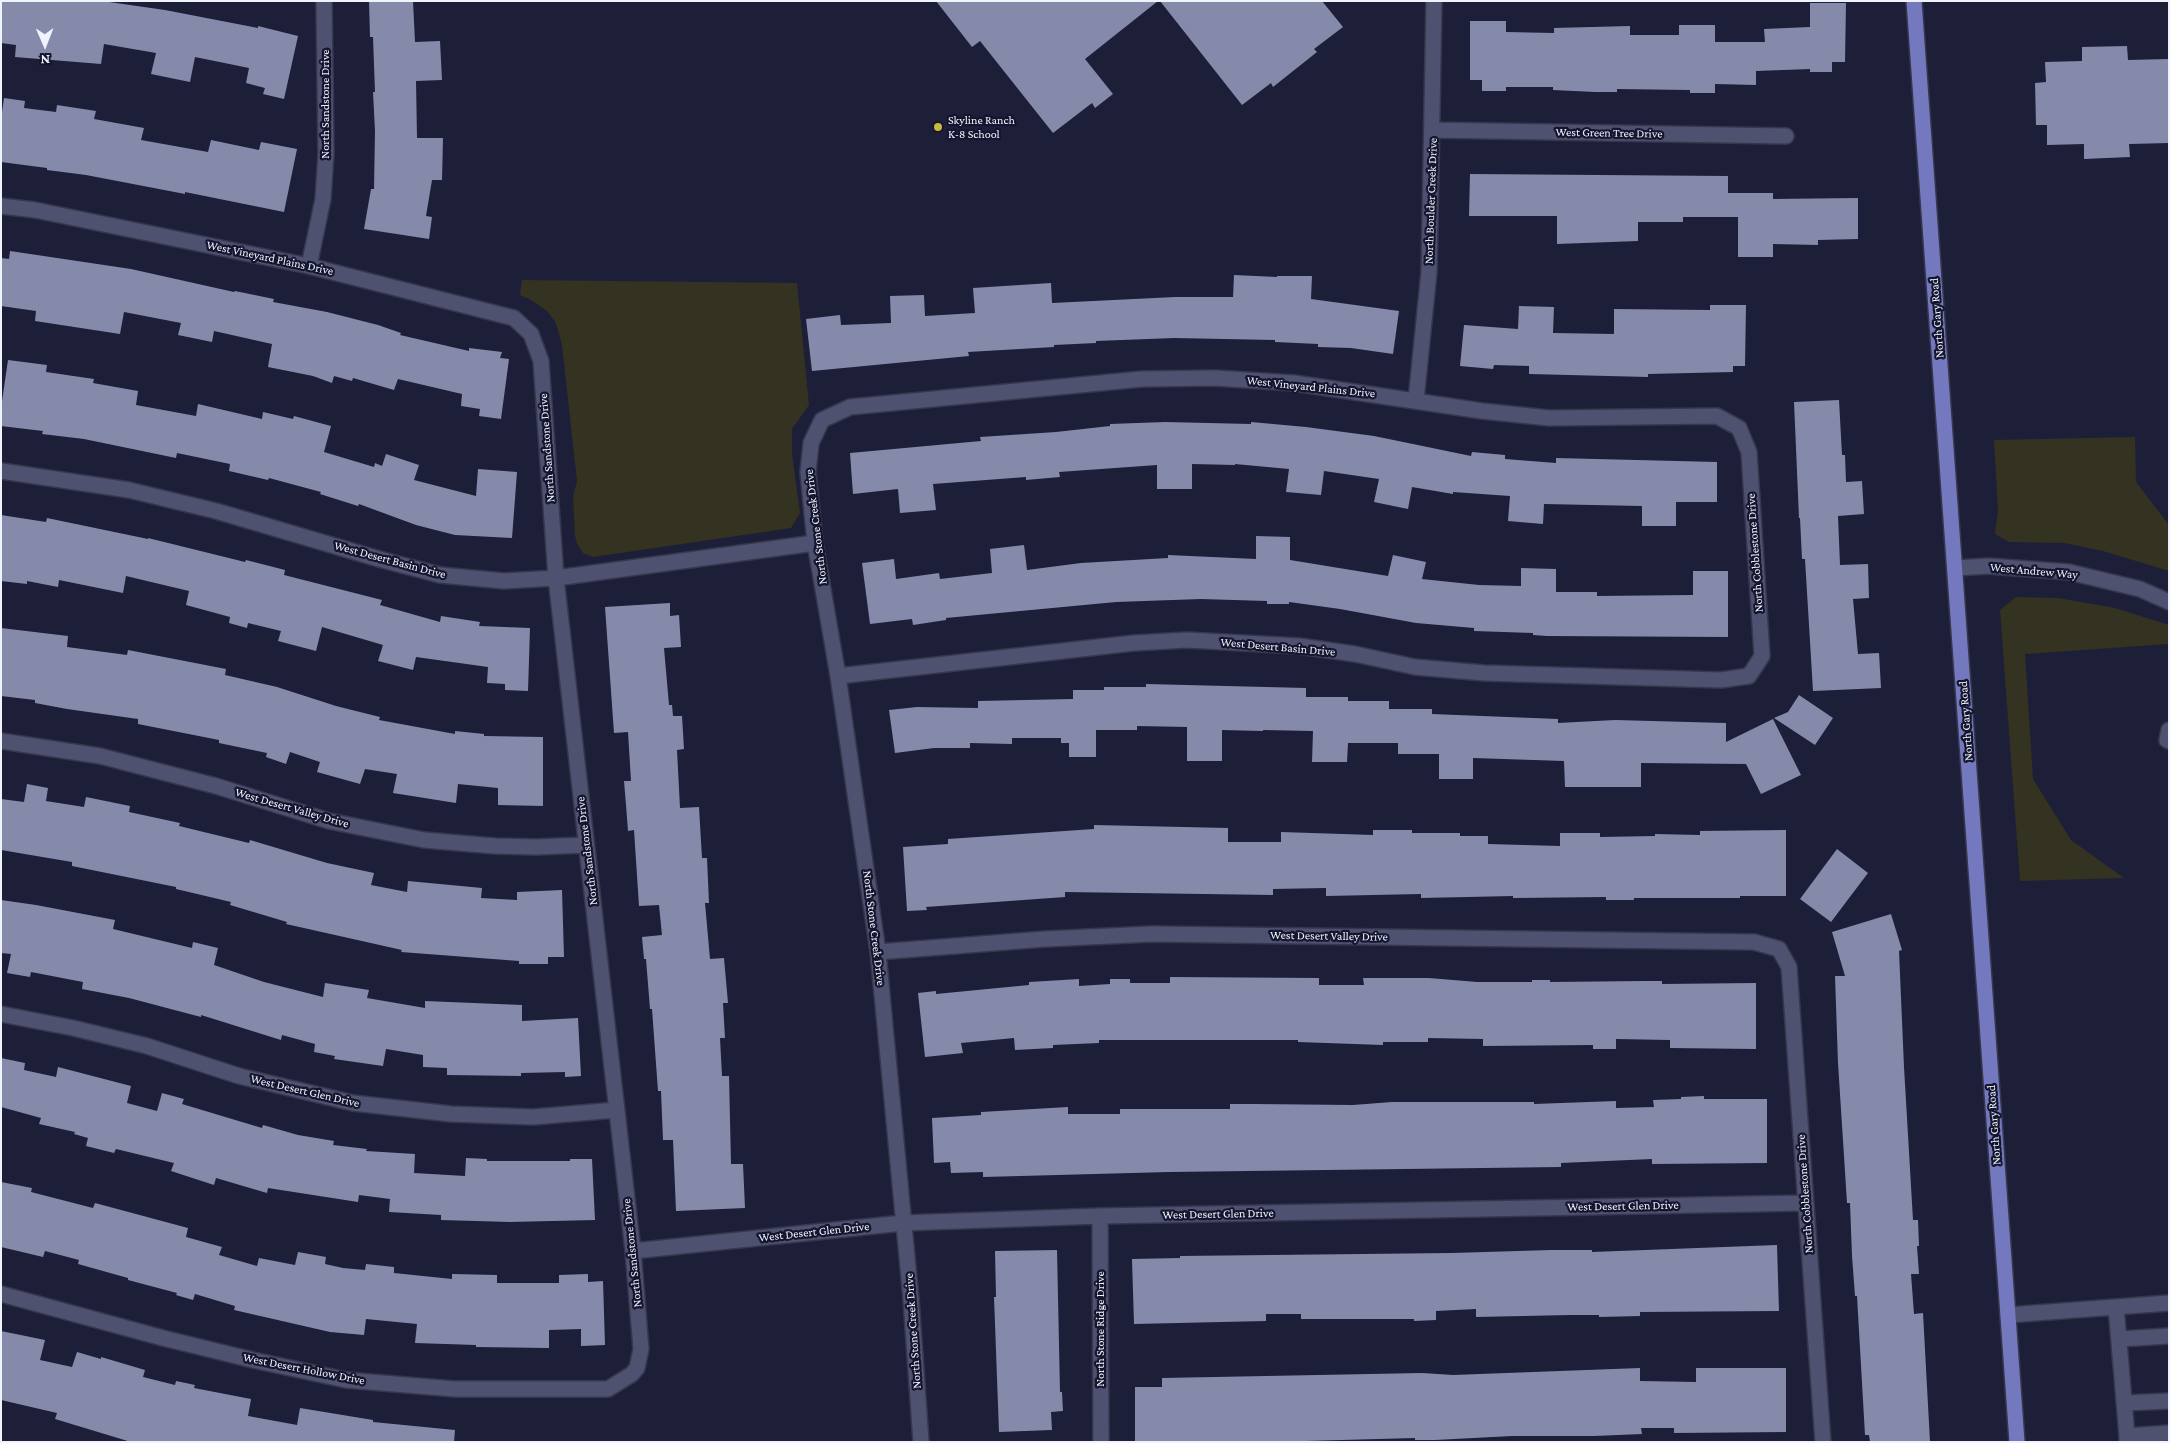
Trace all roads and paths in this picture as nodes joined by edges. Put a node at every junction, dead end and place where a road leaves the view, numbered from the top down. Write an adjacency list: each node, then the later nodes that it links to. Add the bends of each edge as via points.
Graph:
1 (324, 1): 7 (street, North Sandstone Drive, via 326,154 323,198)
2 (1434, 1): 4 (street, North Boulder Creek Drive)
3 (1914, 1): 14 (main road, North Gary Road)
4 (1433, 130): 5 (street, West Green Tree Drive); 9 (street, North Boulder Creek Drive, via 1429,272)
5 (1786, 136)
6 (1, 206): 7 (street, West Vineyard Plains Drive, via 35,210)
7 (309, 266): 8 (street, West Vineyard Plains Drive, via 514,318)
8 (531, 334): 15 (street, North Sandstone Drive, via 541,361)
9 (1416, 400): 10 (street, West Vineyard Plains Drive, via 1294,383 1215,378 1142,379 850,407); 11 (street, West Vineyard Plains Drive, via 1549,418 1717,416)
10 (822, 420): 13 (street, North Stone Creek Drive, via 810,443 808,472)
11 (1739, 428): 18 (street, North Cobblestone Drive, via 1749,452 1762,656)
12 (1, 472): 15 (street, West Desert Basin Drive, via 129,490 440,574 504,581)
13 (815, 543): 15 (street, West Desert Basin Drive); 17 (street, North Stone Creek Drive)
14 (1955, 568): 16 (street, West Andrew Way, via 1989,566 2069,572 2140,589); 32 (main road, North Gary Road)
15 (556, 578): 20 (street, North Sandstone Drive)
16 (2169, 602)
17 (838, 676): 18 (street, West Desert Basin Drive, via 1134,643 1188,640 1300,646 1414,667 1484,673 1721,680); 22 (street, North Stone Creek Drive)
18 (1748, 676)
19 (1, 741): 20 (street, West Desert Valley Drive, via 100,756 216,786 329,821 424,840 494,846)
20 (586, 845): 24 (street, North Sandstone Drive)
21 (1779, 948): 22 (street, West Desert Valley Drive, via 1754,942 1152,934); 25 (street, North Cobblestone Drive, via 1789,967)
22 (878, 952): 27 (street, North Stone Creek Drive)
23 (1, 1014): 24 (street, West Desert Glen Drive, via 138,1044 239,1076 353,1103 451,1114 533,1117)
24 (616, 1110): 28 (street, North Sandstone Drive)
25 (1805, 1203): 26 (street, West Desert Glen Drive); 42 (street, North Cobblestone Drive)
26 (1100, 1216): 27 (street, West Desert Glen Drive); 41 (street, North Stone Ridge Drive)
27 (903, 1223): 28 (street, West Desert Glen Drive); 40 (street, North Stone Creek Drive)
28 (633, 1251): 35 (street, North Sandstone Drive, via 641,1349)
29 (1, 1294): 35 (street, West Desert Hollow Drive, via 163,1338 346,1380 455,1389 608,1390)
30 (2169, 1303): 31 (street)
31 (2116, 1307): 32 (street); 34 (street)
32 (2008, 1315): 43 (main road, North Gary Road)
33 (2169, 1336): 34 (street)
34 (2118, 1339): 37 (street)
35 (637, 1368)
36 (2169, 1401): 37 (street)
37 (2124, 1403): 39 (street)
38 (2169, 1433): 39 (street)
39 (2127, 1439)
40 (920, 1442)
41 (1101, 1442)
42 (1822, 1442)
43 (2017, 1442)

